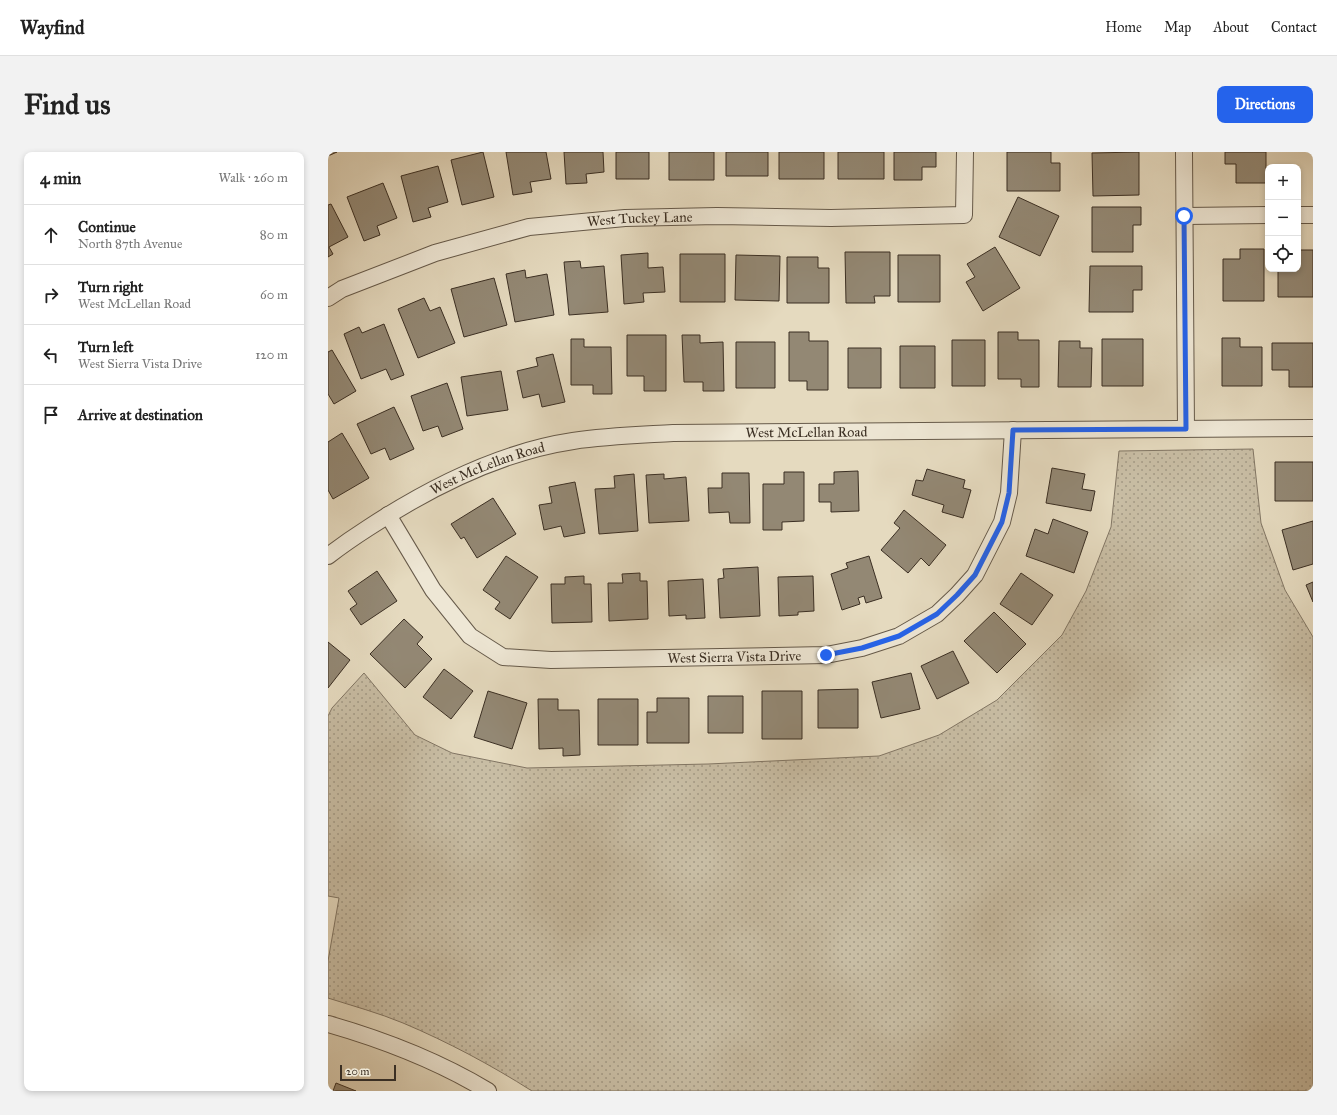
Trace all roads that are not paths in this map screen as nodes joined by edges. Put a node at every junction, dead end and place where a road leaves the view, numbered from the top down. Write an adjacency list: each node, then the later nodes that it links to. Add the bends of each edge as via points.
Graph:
1 (965, 152): 7 (street, West Tuckey Lane, via 964,215 625,218 529,227 435,253 342,289)
2 (1184, 152): 5 (street)
3 (1301, 215): 4 (street)
4 (1313, 215)
5 (1184, 216): 6 (street); 9 (street)
6 (1265, 216)
7 (328, 298)
8 (1313, 428): 9 (street, West McLellan Road)
9 (1186, 429): 10 (street, West McLellan Road)
10 (1013, 430): 11 (street, West McLellan Road, via 673,433 572,441 516,454 470,472); 11 (street, West Sierra Vista Drive, via 1009,493 1004,514 975,575 937,614 899,636 862,648 826,655 551,660 503,657 470,636 442,602)
11 (388, 515): 12 (street, West McLellan Road)
12 (328, 556)
13 (328, 1024): 14 (street, via 396,1046 442,1066)
14 (488, 1091)

